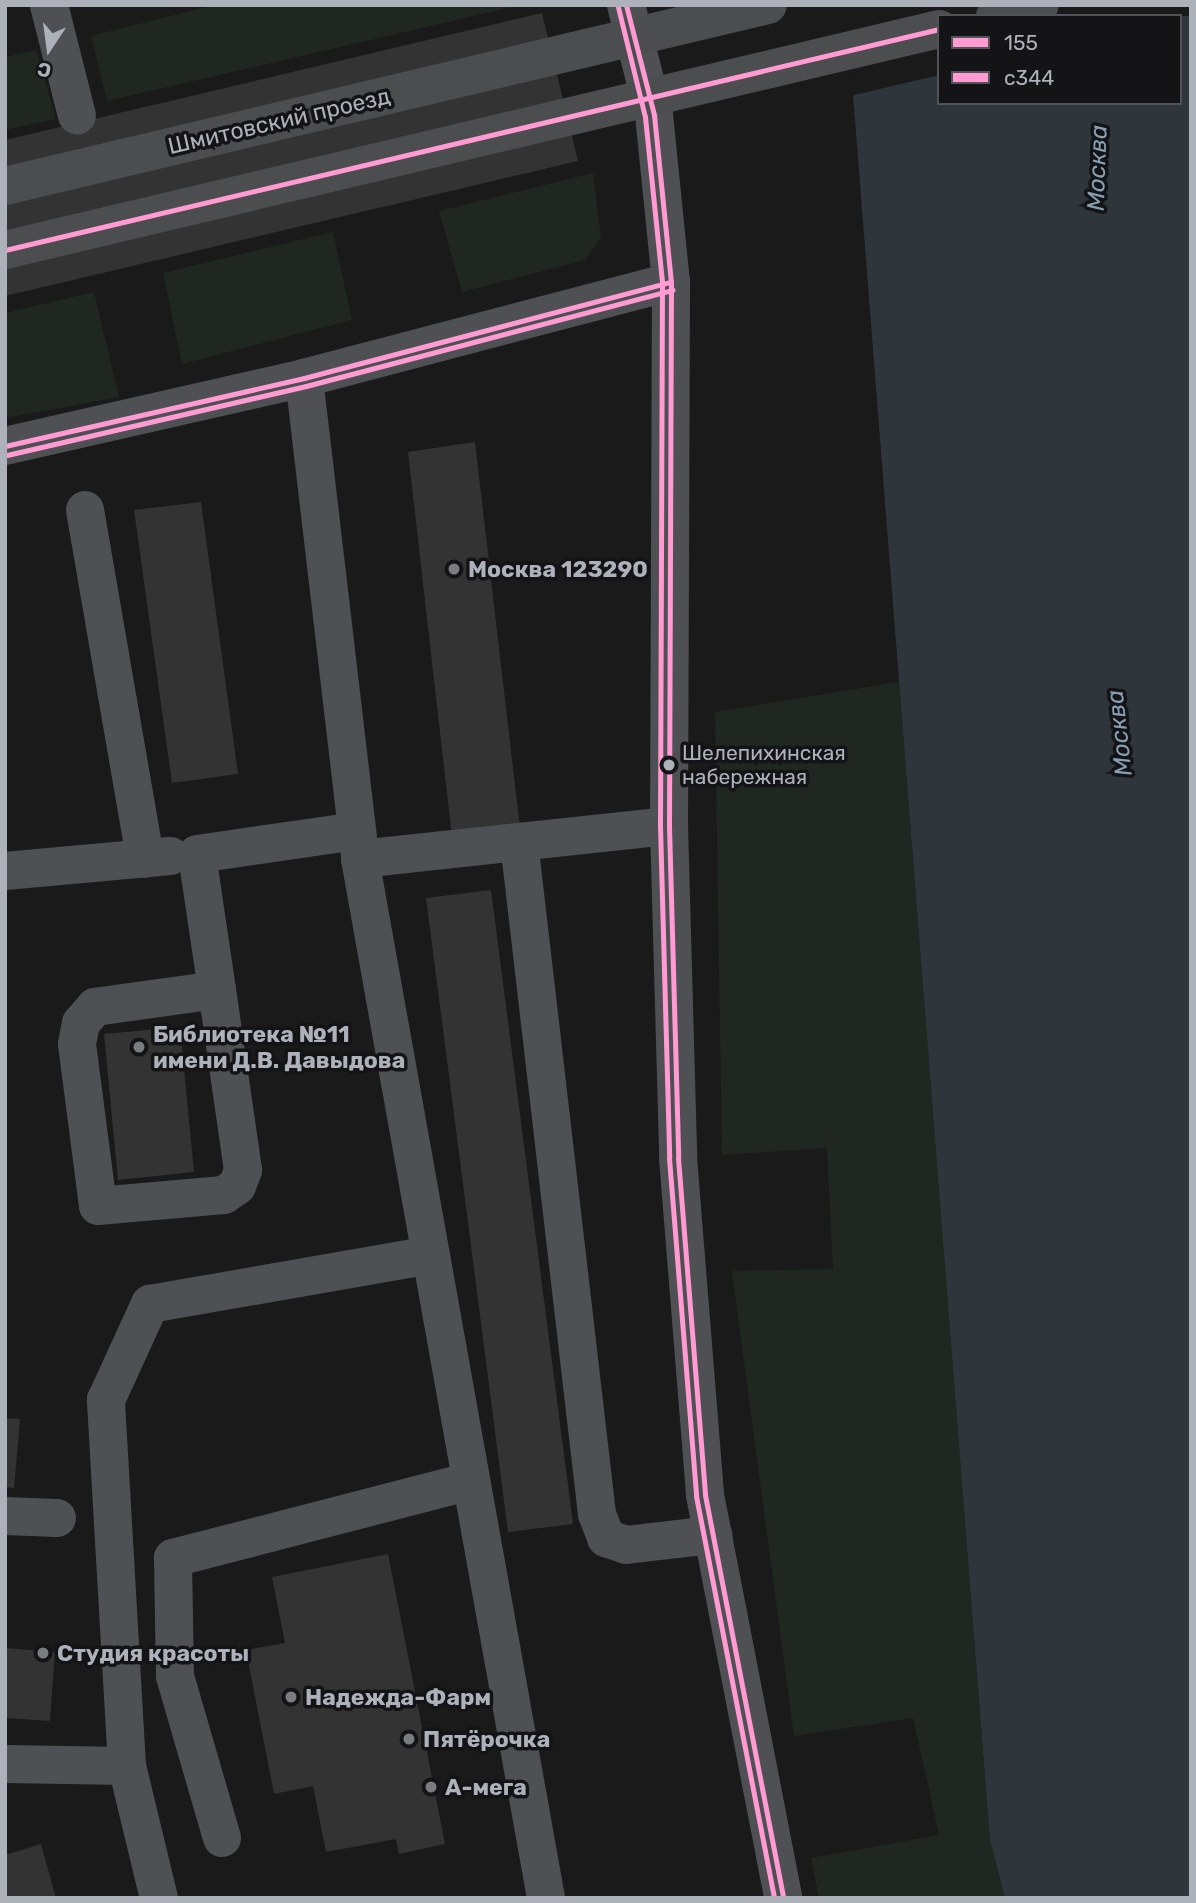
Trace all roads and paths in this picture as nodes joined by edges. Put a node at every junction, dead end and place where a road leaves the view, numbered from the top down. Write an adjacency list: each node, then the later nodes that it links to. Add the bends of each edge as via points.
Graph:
1 (49, 5): 7 (street)
2 (626, 5): 10 (street, via 654,115)
3 (768, 5): 8 (main road, Шмитовский проезд)
4 (1040, 5): 5 (main road)
5 (1003, 14)
6 (937, 29): 9 (main road)
7 (77, 116)
8 (5, 186)
9 (5, 250)
10 (671, 282): 11 (street); 14 (street)
11 (304, 378): 12 (street); 16 (street)
12 (5, 446)
13 (85, 510): 18 (street)
14 (669, 826): 15 (street); 25 (street, via 678,1158)
15 (519, 842): 16 (street); 25 (street, via 597,1514 606,1538 626,1545)
16 (358, 845): 17 (street); 21 (street)
17 (197, 854): 18 (street); 20 (street)
18 (145, 859): 19 (street)
19 (5, 871)
20 (217, 990): 20 (street, via 243,1170 237,1186 224,1195 98,1206 77,1044 82,1023 96,1007)
21 (430, 1255): 22 (street); 27 (street, via 150,1304 106,1400)
22 (471, 1481): 28 (street, via 173,1558 175,1676); 30 (street)
23 (5, 1516): 24 (street)
24 (57, 1518)
25 (713, 1535): 31 (street)
26 (5, 1764): 27 (street)
27 (127, 1766): 29 (street)
28 (222, 1838)
29 (159, 1898)
30 (546, 1898)
31 (783, 1898)

